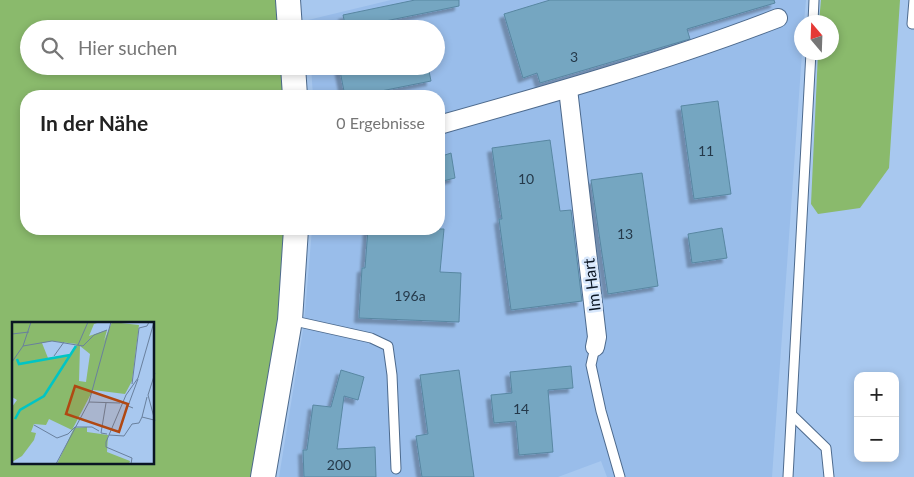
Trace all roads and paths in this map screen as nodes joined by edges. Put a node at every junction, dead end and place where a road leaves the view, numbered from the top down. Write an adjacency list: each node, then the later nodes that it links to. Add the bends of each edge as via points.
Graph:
1 (288, 0): 6 (street)
2 (814, 0): 4 (lane)
3 (914, 0): 7 (lane)
4 (813, 15)
5 (778, 18): 10 (street, via 703,48)
6 (289, 20)
7 (914, 24)
8 (811, 60): 16 (lane)
9 (294, 75): 11 (street)
10 (568, 89): 12 (street); 15 (street, Im Hart, via 597,337)
11 (295, 90)
12 (445, 123)
13 (296, 235): 14 (street)
14 (290, 320): 17 (lane, via 371,338 388,346); 18 (street)
15 (595, 347): 19 (lane, Im Hart, via 591,365)
16 (792, 416): 20 (lane); 21 (lane, via 826,448)
17 (396, 468)
18 (263, 477)
19 (620, 477)
20 (788, 477)
21 (829, 477)

